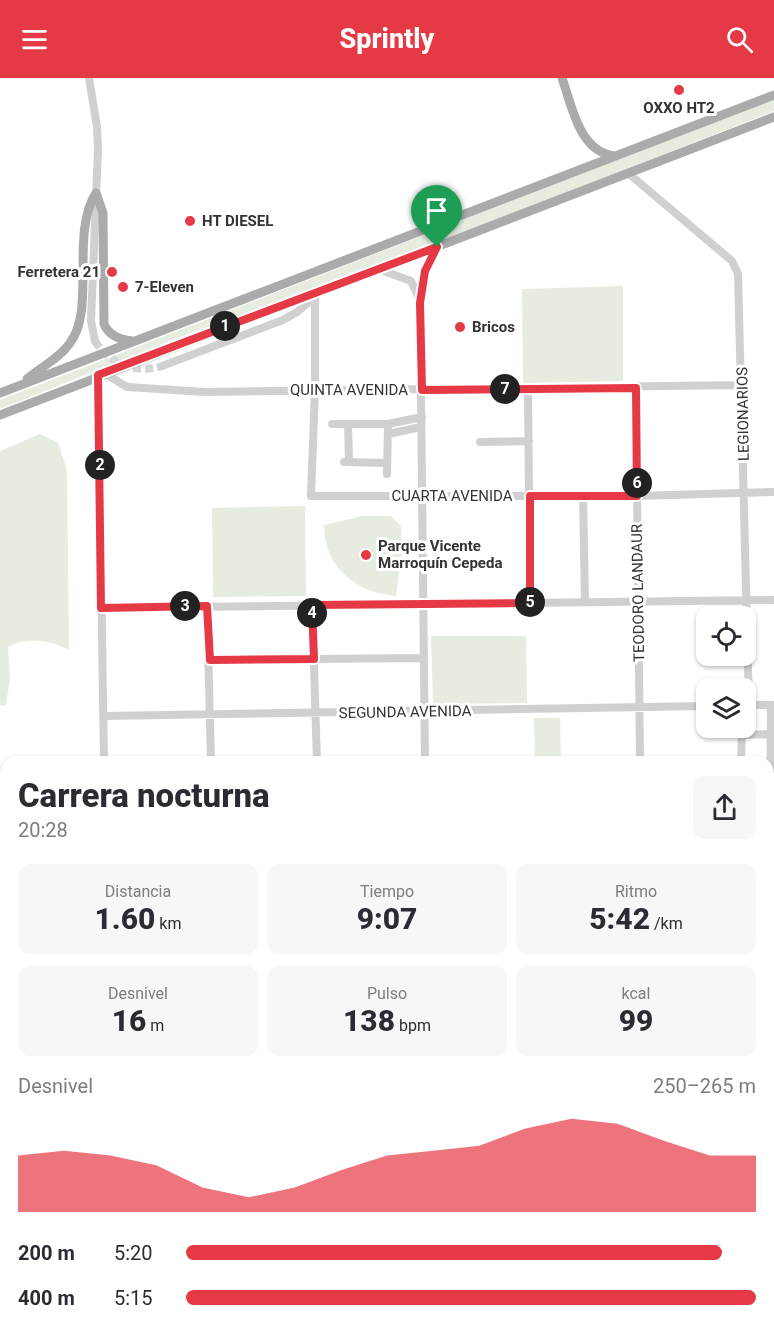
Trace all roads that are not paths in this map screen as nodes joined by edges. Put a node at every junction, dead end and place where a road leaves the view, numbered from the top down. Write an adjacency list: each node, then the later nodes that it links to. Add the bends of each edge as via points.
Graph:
1 (88, 78): 7 (street, via 97,127)
2 (562, 78): 5 (main road, via 588,142)
3 (774, 94): 5 (main road)
4 (774, 117): 6 (main road)
5 (615, 156): 12 (main road)
6 (628, 173): 8 (main road); 17 (street, LEGIONARIOS, via 736,267)
7 (96, 193): 12 (main road, via 103,213 104,324 117,338); 13 (street, via 91,321); 16 (main road, via 85,220 76,335 60,354)
8 (437, 247): 9 (main road); 11 (street, via 425,271)
9 (378, 269): 10 (main road); 11 (street, via 411,281)
10 (318, 294): 14 (street, via 283,320); 15 (main road); 19 (street)
11 (420, 303): 21 (street)
12 (138, 340): 16 (main road)
13 (95, 341)
14 (162, 366)
15 (101, 374): 19 (street, QUINTA AVENIDA, via 138,389); 23 (main road); 48 (street)
16 (22, 383): 22 (main road)
17 (743, 385): 18 (street, QUINTA AVENIDA); 34 (street, LEGIONARIOS)
18 (636, 388): 20 (street, QUINTA AVENIDA); 39 (street, TEODORO LANDAUR)
19 (315, 389): 21 (street, QUINTA AVENIDA); 36 (street, CUARTA AVENIDA, via 311,496)
20 (528, 389): 21 (street, QUINTA AVENIDA); 30 (street)
21 (422, 390): 24 (street)
22 (0, 393)
23 (0, 415)
24 (422, 417): 27 (street); 28 (street)
25 (332, 424): 26 (street)
26 (348, 424): 27 (street); 32 (street, via 347,462)
27 (388, 424): 29 (street)
28 (421, 427): 29 (street); 36 (street)
29 (388, 434): 32 (street)
30 (529, 441): 31 (street); 37 (street)
31 (480, 442)
32 (386, 462): 33 (street)
33 (387, 474)
34 (744, 492): 35 (street, CUARTA AVENIDA); 39 (street, CUARTA AVENIDA); 40 (street, LEGIONARIOS)
35 (774, 492)
36 (422, 495): 37 (street, CUARTA AVENIDA); 43 (street)
37 (530, 496): 38 (street, CUARTA AVENIDA); 44 (street)
38 (583, 496): 39 (street, CUARTA AVENIDA); 45 (street)
39 (637, 496): 42 (street, TEODORO LANDAUR)
40 (746, 600): 41 (street); 42 (street); 52 (street, LEGIONARIOS)
41 (774, 600)
42 (639, 602): 45 (street); 56 (street, TEODORO LANDAUR)
43 (423, 603): 44 (street); 46 (street); 49 (street)
44 (530, 603): 45 (street)
45 (585, 603)
46 (312, 605): 47 (street); 50 (street)
47 (207, 606): 48 (street); 51 (street)
48 (101, 608): 60 (street)
49 (424, 658): 50 (street); 57 (street)
50 (314, 659): 51 (street); 58 (street)
51 (210, 660): 59 (street)
52 (747, 678)
53 (756, 705): 54 (street)
54 (773, 705): 62 (street)
55 (696, 706): 56 (street, SEGUNDA AVENIDA)
56 (640, 708): 57 (street, SEGUNDA AVENIDA); 68 (street, TEODORO LANDAUR)
57 (424, 711): 58 (street, SEGUNDA AVENIDA); 67 (street)
58 (317, 712): 59 (street, SEGUNDA AVENIDA); 66 (street)
59 (210, 713): 60 (street, SEGUNDA AVENIDA); 65 (street)
60 (104, 716): 64 (street)
61 (756, 732): 62 (street)
62 (773, 734): 70 (street)
63 (742, 738): 69 (street)
64 (104, 756)
65 (211, 756)
66 (317, 756)
67 (425, 756)
68 (640, 756)
69 (741, 756)
70 (773, 756)

